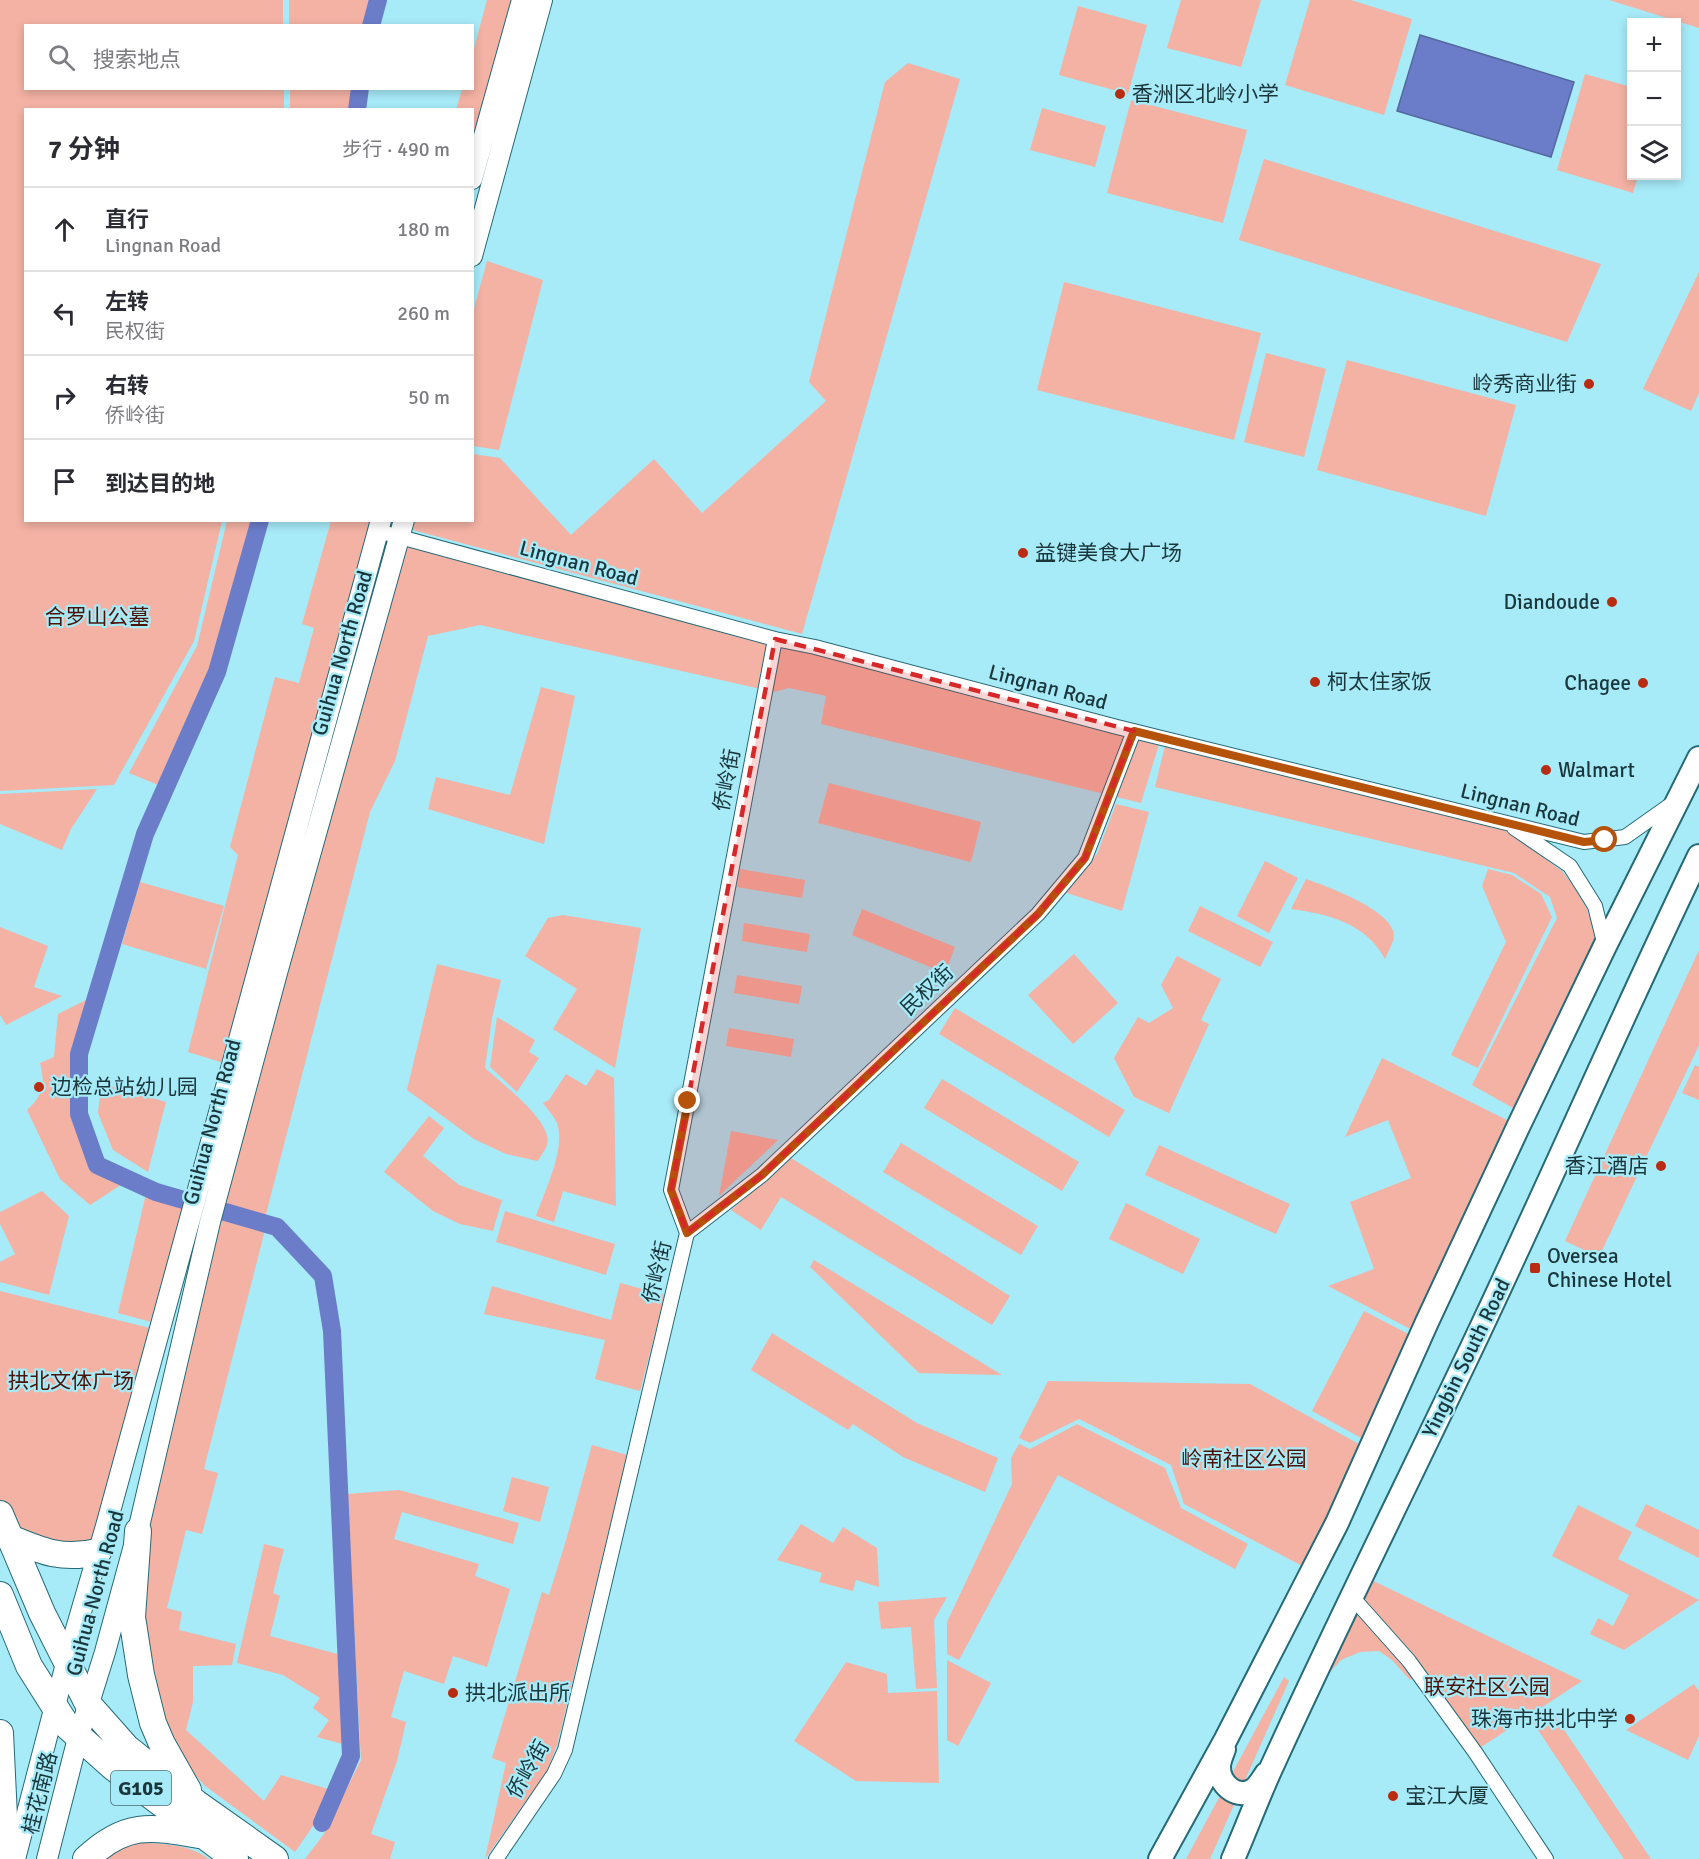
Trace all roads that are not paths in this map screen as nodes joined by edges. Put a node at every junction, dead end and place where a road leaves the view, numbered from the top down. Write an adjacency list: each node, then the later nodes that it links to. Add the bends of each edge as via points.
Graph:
1 (522, 0): 3 (main road)
2 (542, 0): 4 (main road)
3 (474, 172)
4 (474, 248)
5 (379, 526): 6 (street, Lingnan Road); 18 (main road, Guihua North Road)
6 (402, 529): 7 (street, Lingnan Road); 16 (main road, Guihua North Road, via 210,1222)
7 (775, 639): 8 (street, Lingnan Road); 14 (street, 侨岭街, via 671,1190)
8 (1134, 731): 11 (street, Lingnan Road); 14 (street, 民权街, via 1085,858 1038,914 762,1175)
9 (1699, 758): 10 (main road)
10 (1680, 798): 11 (street, Lingnan Road, via 1625,837 1584,842); 13 (main road)
11 (1507, 823): 13 (street, via 1570,866 1595,906)
12 (1699, 856): 20 (main road, Yingbin South Road)
13 (1605, 946): 26 (main road, via 1427,1322 1337,1523)
14 (687, 1233): 36 (street, 侨岭街, via 565,1750 554,1774)
15 (0, 1514): 17 (highway, G105)
16 (138, 1531): 22 (main road, Guihua North Road); 28 (highway, via 132,1617 141,1675 162,1744)
17 (10, 1539): 18 (highway, via 55,1554 78,1557); 21 (highway, G105)
18 (98, 1552): 21 (main road, Guihua North Road)
19 (0, 1595): 23 (highway, G105, via 29,1666)
20 (1353, 1598): 27 (main road, Yingbin South Road); 39 (street, via 1409,1661)
21 (67, 1660): 22 (highway, G105); 23 (main road, Guihua North Road)
22 (88, 1704): 25 (main road, Guihua North Road); 28 (highway, G105, via 127,1748)
23 (54, 1707): 25 (highway, G105); 31 (main road, 桂花南路)
24 (0, 1733): 30 (highway)
25 (78, 1738): 29 (highway, G105); 32 (main road, 桂花南路)
26 (1226, 1739): 27 (main road, via 1219,1766 1231,1790 1250,1792); 37 (main road)
27 (1274, 1762): 38 (main road, Yingbin South Road)
28 (196, 1803): 35 (highway, G105)
29 (205, 1837): 33 (highway, via 159,1827 135,1829); 34 (highway, G105)
30 (6, 1859)
31 (15, 1859)
32 (47, 1859)
33 (86, 1859)
34 (236, 1859)
35 (274, 1859)
36 (496, 1859)
37 (1160, 1859)
38 (1233, 1859)
39 (1546, 1859)

